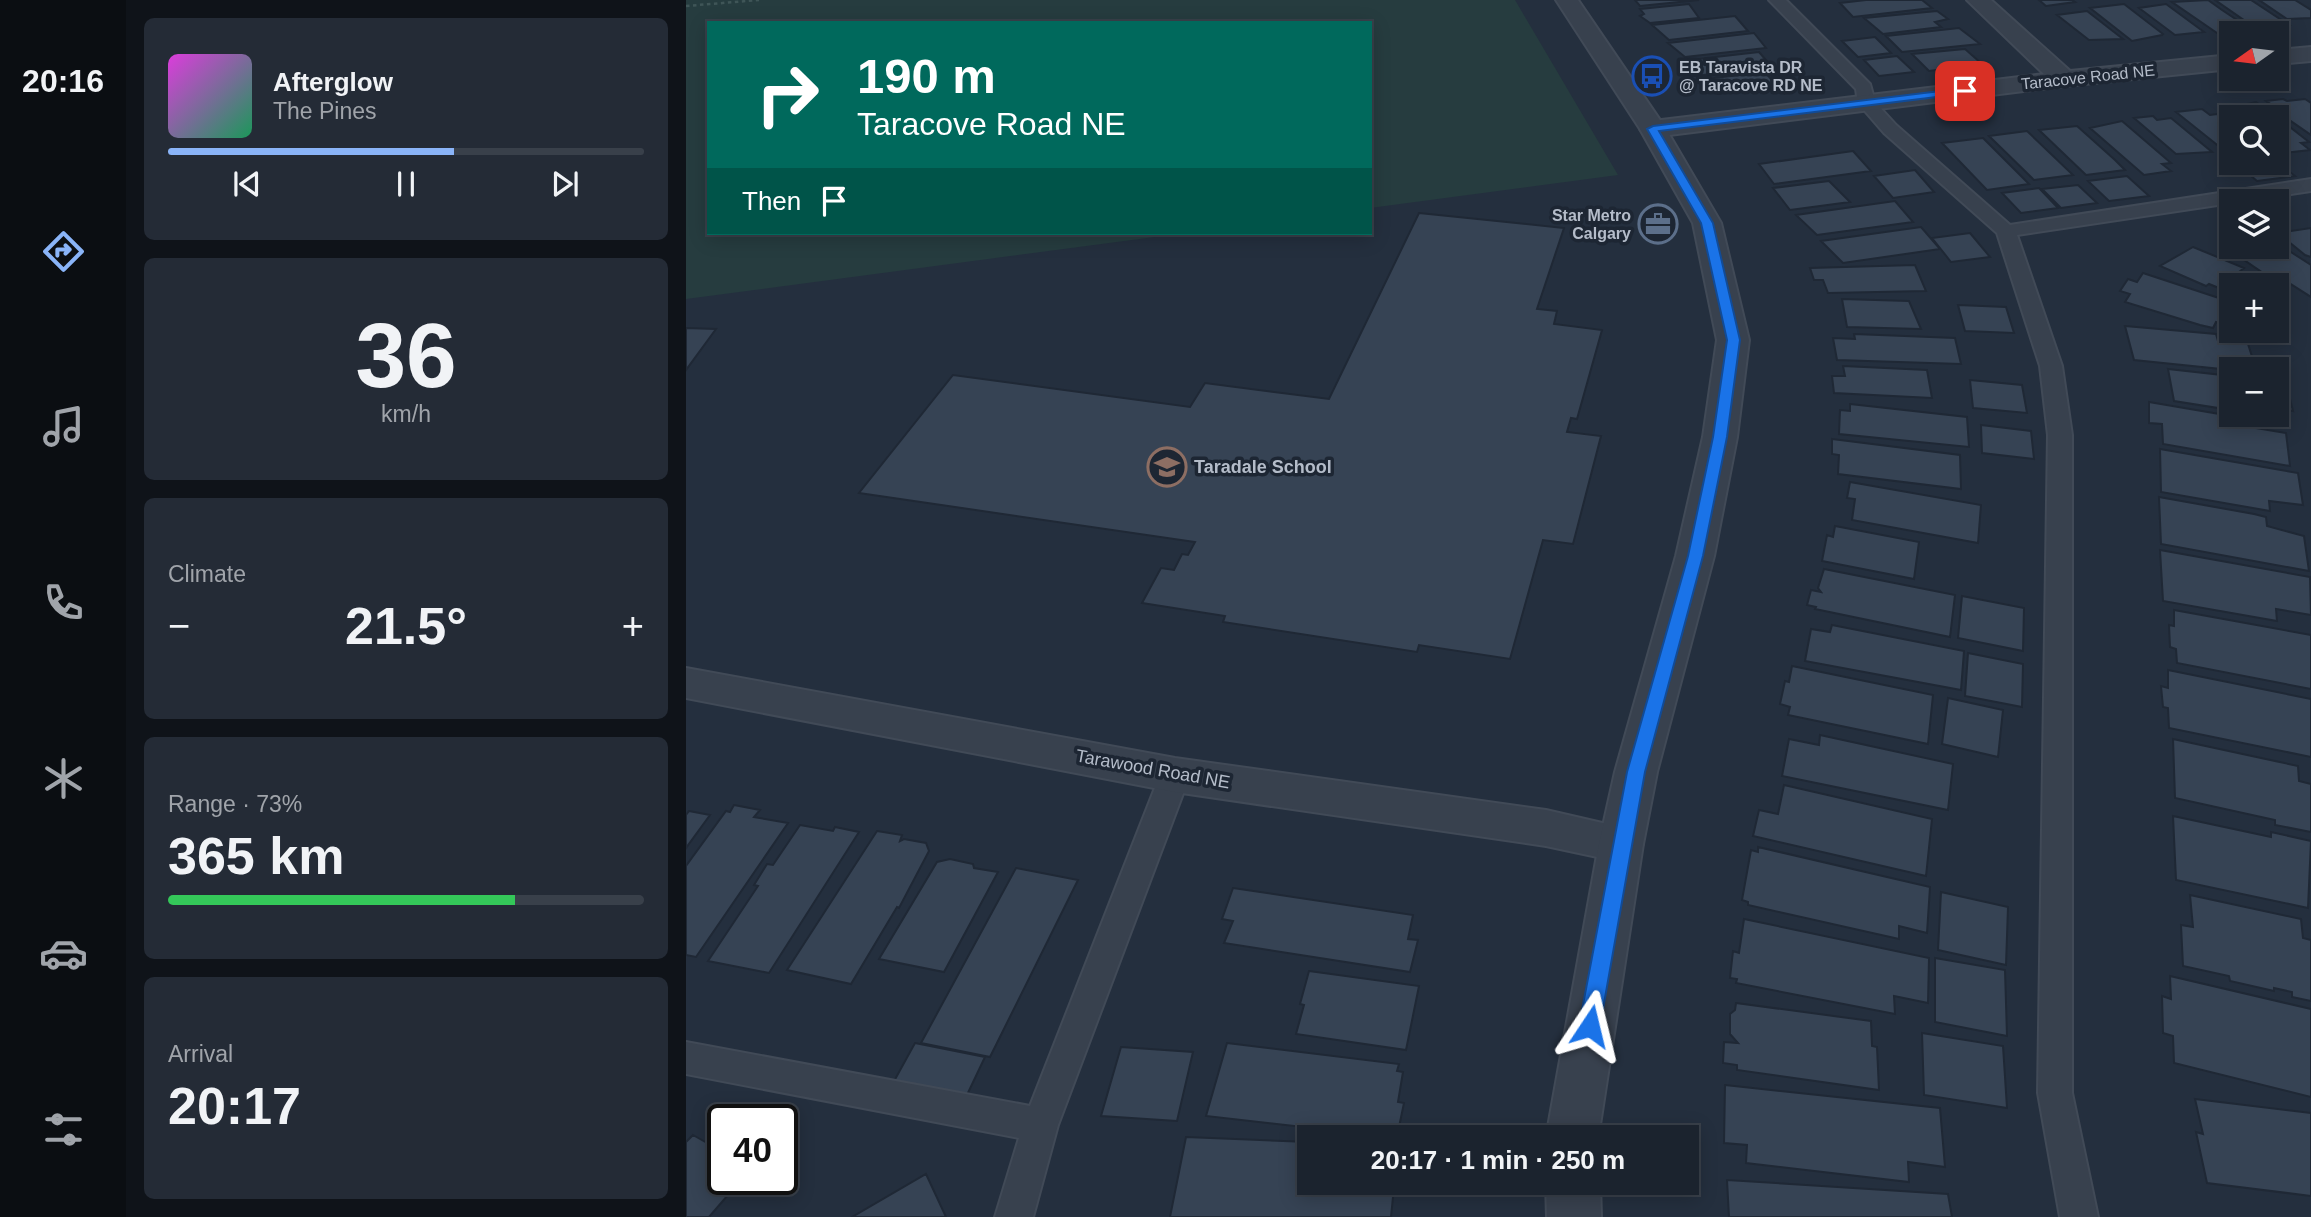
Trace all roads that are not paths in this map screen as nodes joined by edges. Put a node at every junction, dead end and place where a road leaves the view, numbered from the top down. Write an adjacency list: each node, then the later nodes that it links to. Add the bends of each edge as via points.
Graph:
1 (1567, 0): 9 (street)
2 (1777, 0): 8 (lane, via 1864,88)
3 (1978, 0): 7 (street)
4 (2311, 54): 5 (street)
5 (2289, 56)
6 (2219, 63): 7 (street, Taracove Road NE)
7 (2064, 79): 8 (street, Taracove Road NE)
8 (1867, 103): 9 (street, Taracove Road NE); 11 (lane)
9 (1653, 129): 14 (street, via 1707,223 1733,340 1720,437 1695,556)
10 (2311, 185): 11 (lane)
11 (2006, 231): 21 (lane, via 2051,366 2060,435 2055,1093)
12 (686, 683): 13 (street, Tarawood Road NE)
13 (1175, 775): 14 (street, Tarawood Road NE, via 1546,828); 16 (lane)
14 (1621, 844): 17 (street)
15 (686, 1058): 16 (lane)
16 (1040, 1125): 19 (lane)
17 (1574, 1125)
18 (1573, 1195): 20 (street)
19 (1014, 1217)
20 (1574, 1217)
21 (2079, 1217)

